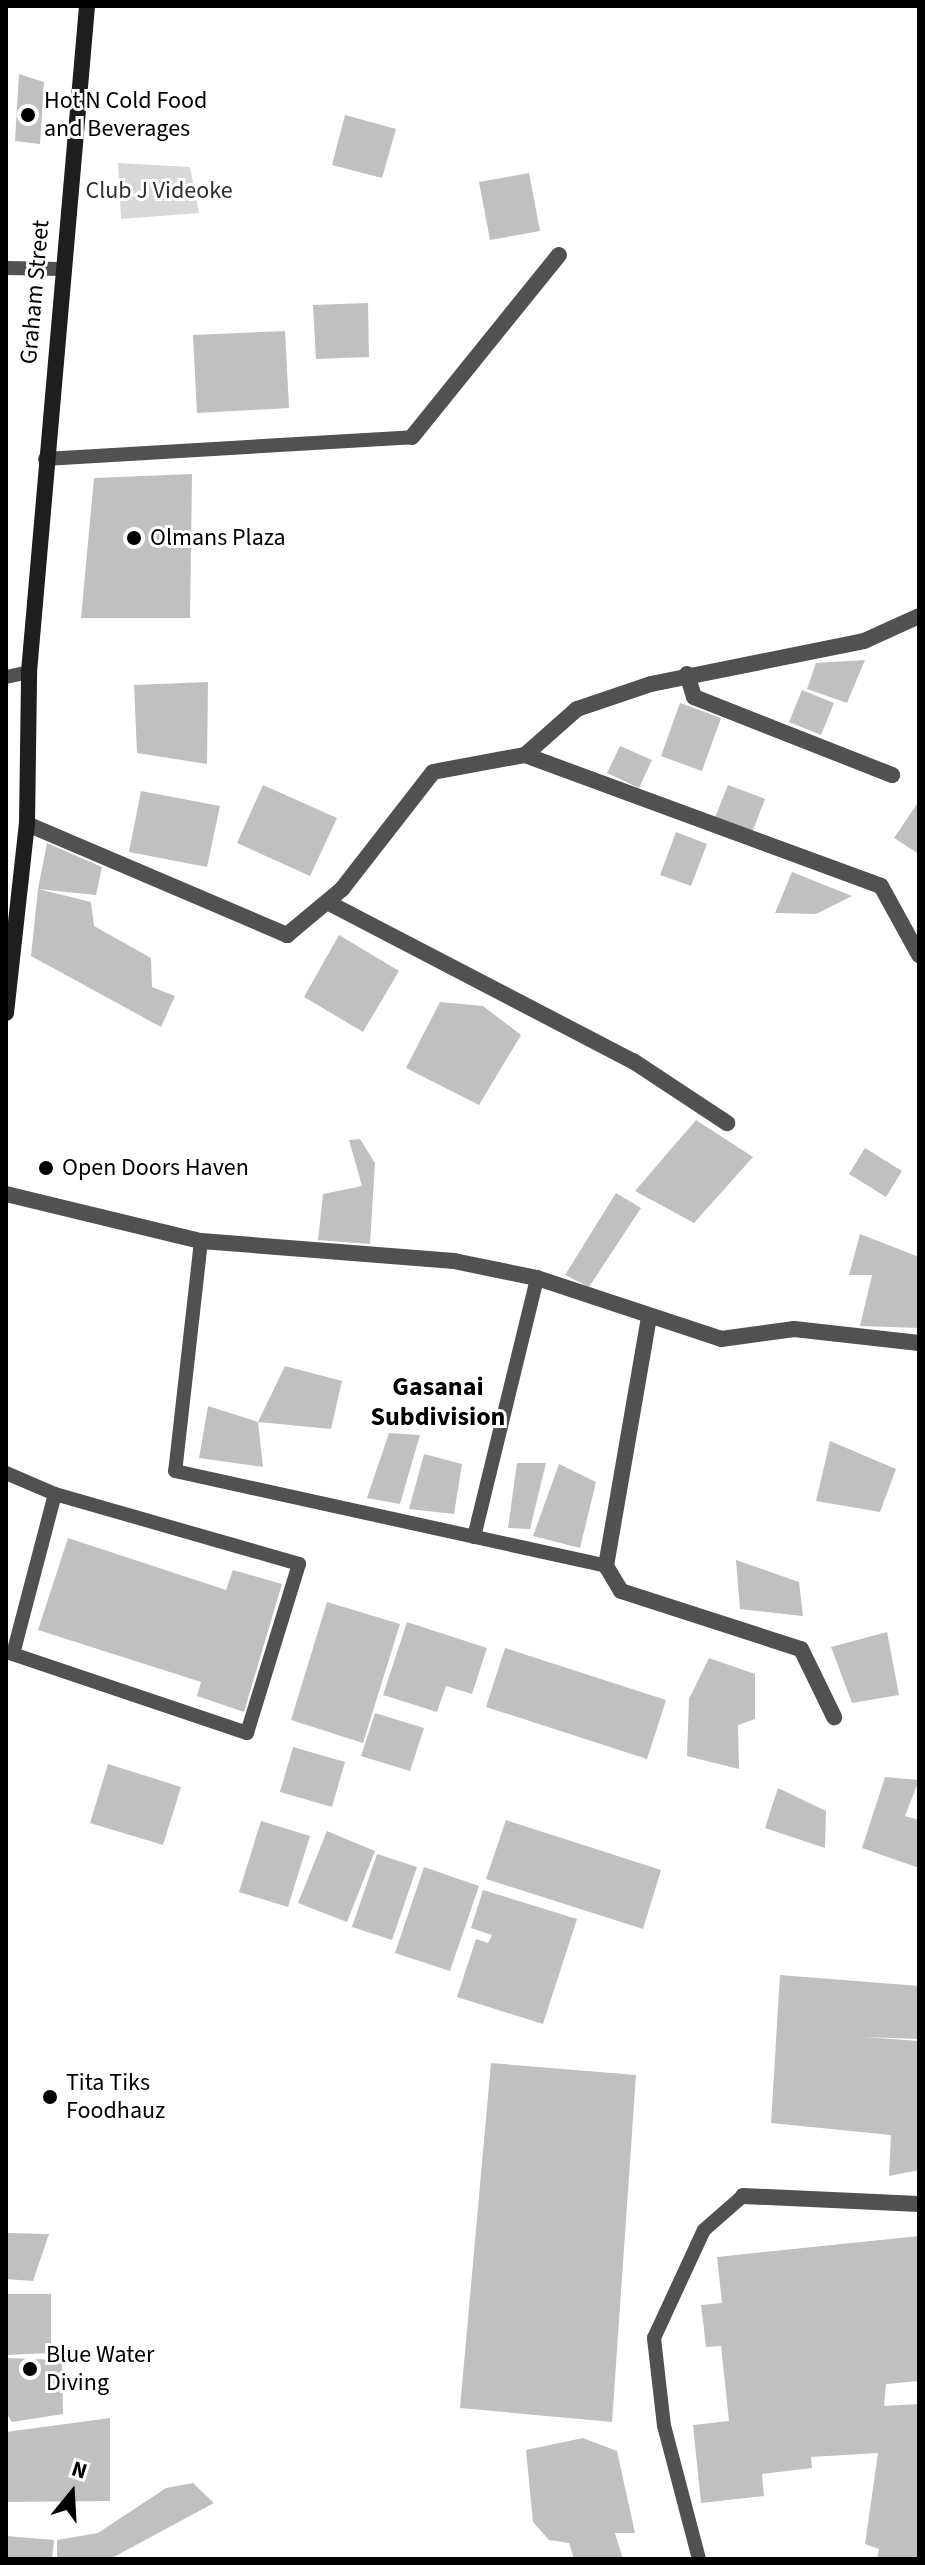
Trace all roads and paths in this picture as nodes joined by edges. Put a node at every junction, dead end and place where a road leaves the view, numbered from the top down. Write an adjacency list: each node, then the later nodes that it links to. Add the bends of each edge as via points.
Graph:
1 (87, 6): 4 (main road, Graham Street)
2 (559, 255): 5 (street)
3 (6, 268): 4 (lane)
4 (61, 269): 6 (main road, Graham Street)
5 (412, 437): 6 (lane)
6 (45, 459): 8 (main road, Graham Street)
7 (919, 616): 9 (street, via 864,641)
8 (29, 672): 10 (lane); 13 (main road, Graham Street)
9 (687, 674): 11 (street, via 577,709); 12 (street, via 694,697)
10 (6, 677)
11 (525, 755): 14 (street, via 433,772); 15 (street, via 881,886)
12 (892, 775)
13 (27, 824): 14 (street, via 287,935); 16 (main road, Graham Street)
14 (327, 902): 17 (street, via 633,1061)
15 (919, 955)
16 (6, 1013)
17 (727, 1123)
18 (6, 1194): 19 (street)
19 (201, 1241): 20 (street, via 454,1261); 25 (lane, via 175,1471)
20 (537, 1278): 21 (street); 25 (lane)
21 (649, 1317): 22 (street, via 721,1339 794,1329); 26 (street)
22 (919, 1343)
23 (6, 1473): 24 (lane)
24 (55, 1494): 27 (lane); 27 (lane, via 299,1564 247,1733)
25 (474, 1537): 26 (lane)
26 (606, 1566): 28 (street, via 621,1591 801,1649)
27 (9, 1653)
28 (834, 1717)
29 (743, 2196): 30 (street); 31 (lane, via 704,2230 654,2338 664,2426)
30 (919, 2204)
31 (699, 2559)

